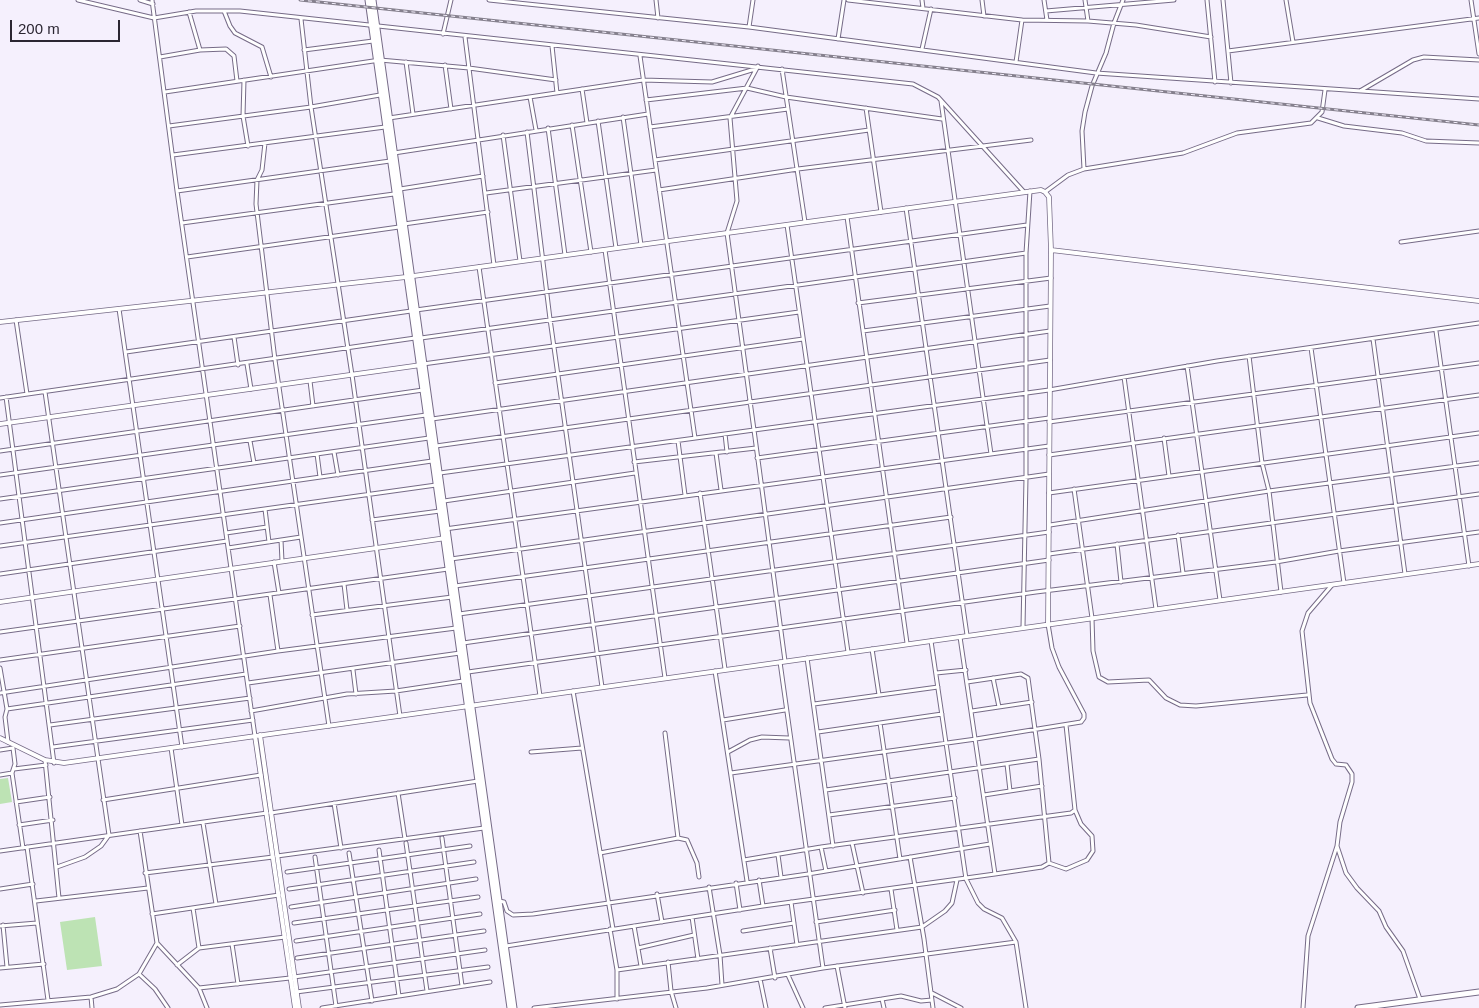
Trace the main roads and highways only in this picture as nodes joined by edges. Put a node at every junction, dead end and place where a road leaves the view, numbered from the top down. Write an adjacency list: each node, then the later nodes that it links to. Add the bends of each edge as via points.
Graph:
1 (368, 0): 3 (main road)
2 (373, 0): 3 (main road)
3 (373, 25): 4 (main road); 4 (main road)
4 (378, 60): 5 (main road); 5 (main road, via 380,95)
5 (396, 192): 6 (main road)
6 (421, 364): 7 (main road); 7 (main road, via 432,461)
7 (445, 530): 8 (main road)
8 (446, 538): 9 (main road, via 456,628); 9 (main road, via 452,559)
9 (470, 706): 10 (main road); 10 (main road, via 484,828)
10 (497, 902): 12 (main road); 13 (main road)
11 (1479, 992): 14 (main road)
12 (510, 1008)
13 (514, 1008)
14 (1358, 1008)

